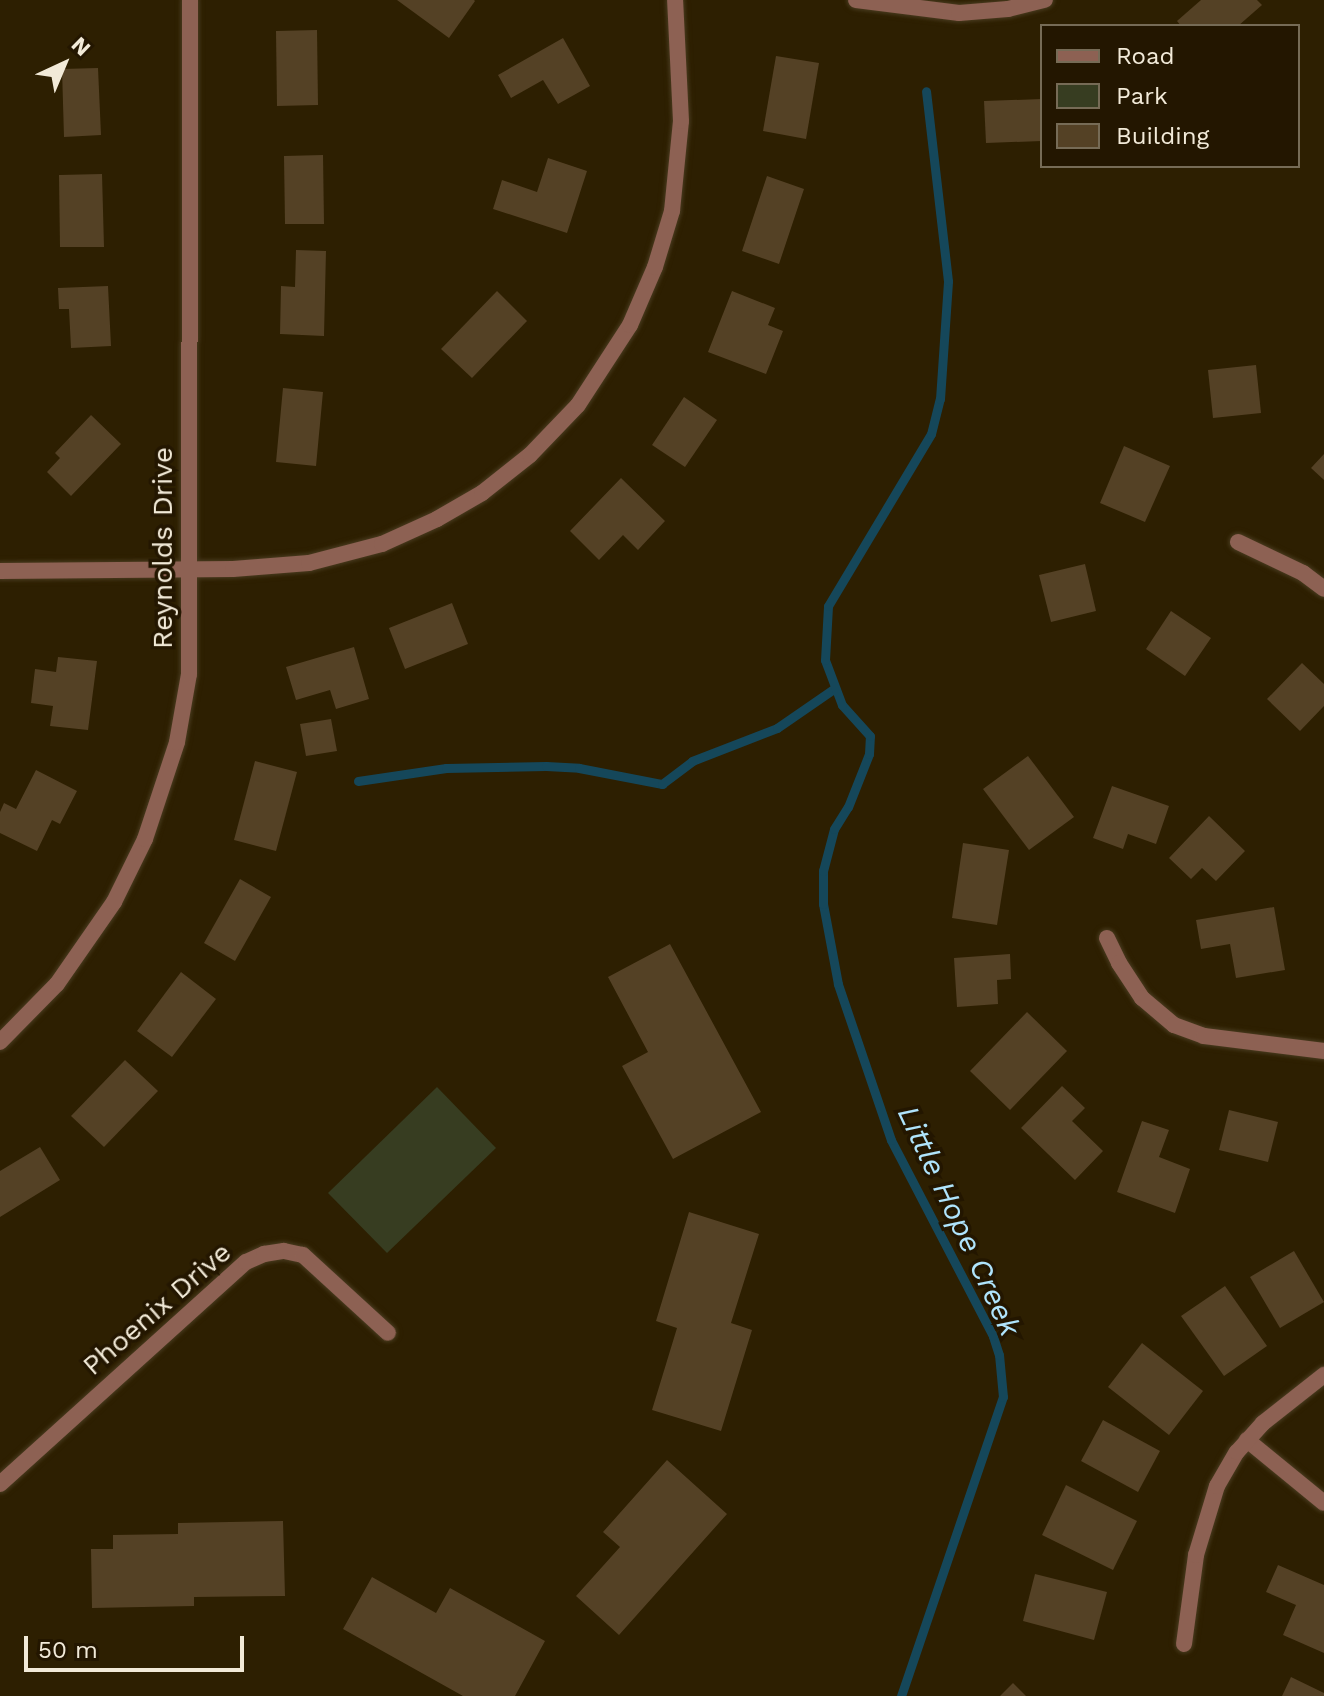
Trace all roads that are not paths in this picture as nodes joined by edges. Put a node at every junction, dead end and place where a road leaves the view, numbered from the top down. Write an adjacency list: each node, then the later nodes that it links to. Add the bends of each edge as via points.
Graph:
1 (190, 0): 6 (street, Reynolds Drive)
2 (675, 0): 6 (street, via 681,121 672,211 630,325 578,405 530,455 482,493 382,544 309,563)
3 (856, 0): 4 (street, via 959,13)
4 (1045, 0)
5 (1238, 542): 8 (street)
6 (189, 569): 7 (street); 10 (street, Reynolds Drive, via 189,674 177,742 145,839 95,931 57,984)
7 (0, 571)
8 (1324, 589)
9 (1107, 938): 11 (street, via 1142,998 1174,1025 1204,1036)
10 (0, 1042)
11 (1324, 1051)
12 (388, 1333): 15 (street, Phoenix Drive, via 303,1255 264,1254 246,1262)
13 (1324, 1375): 14 (street)
14 (1247, 1440): 16 (street); 17 (street, via 1204,1517)
15 (0, 1484)
16 (1324, 1503)
17 (1184, 1644)

